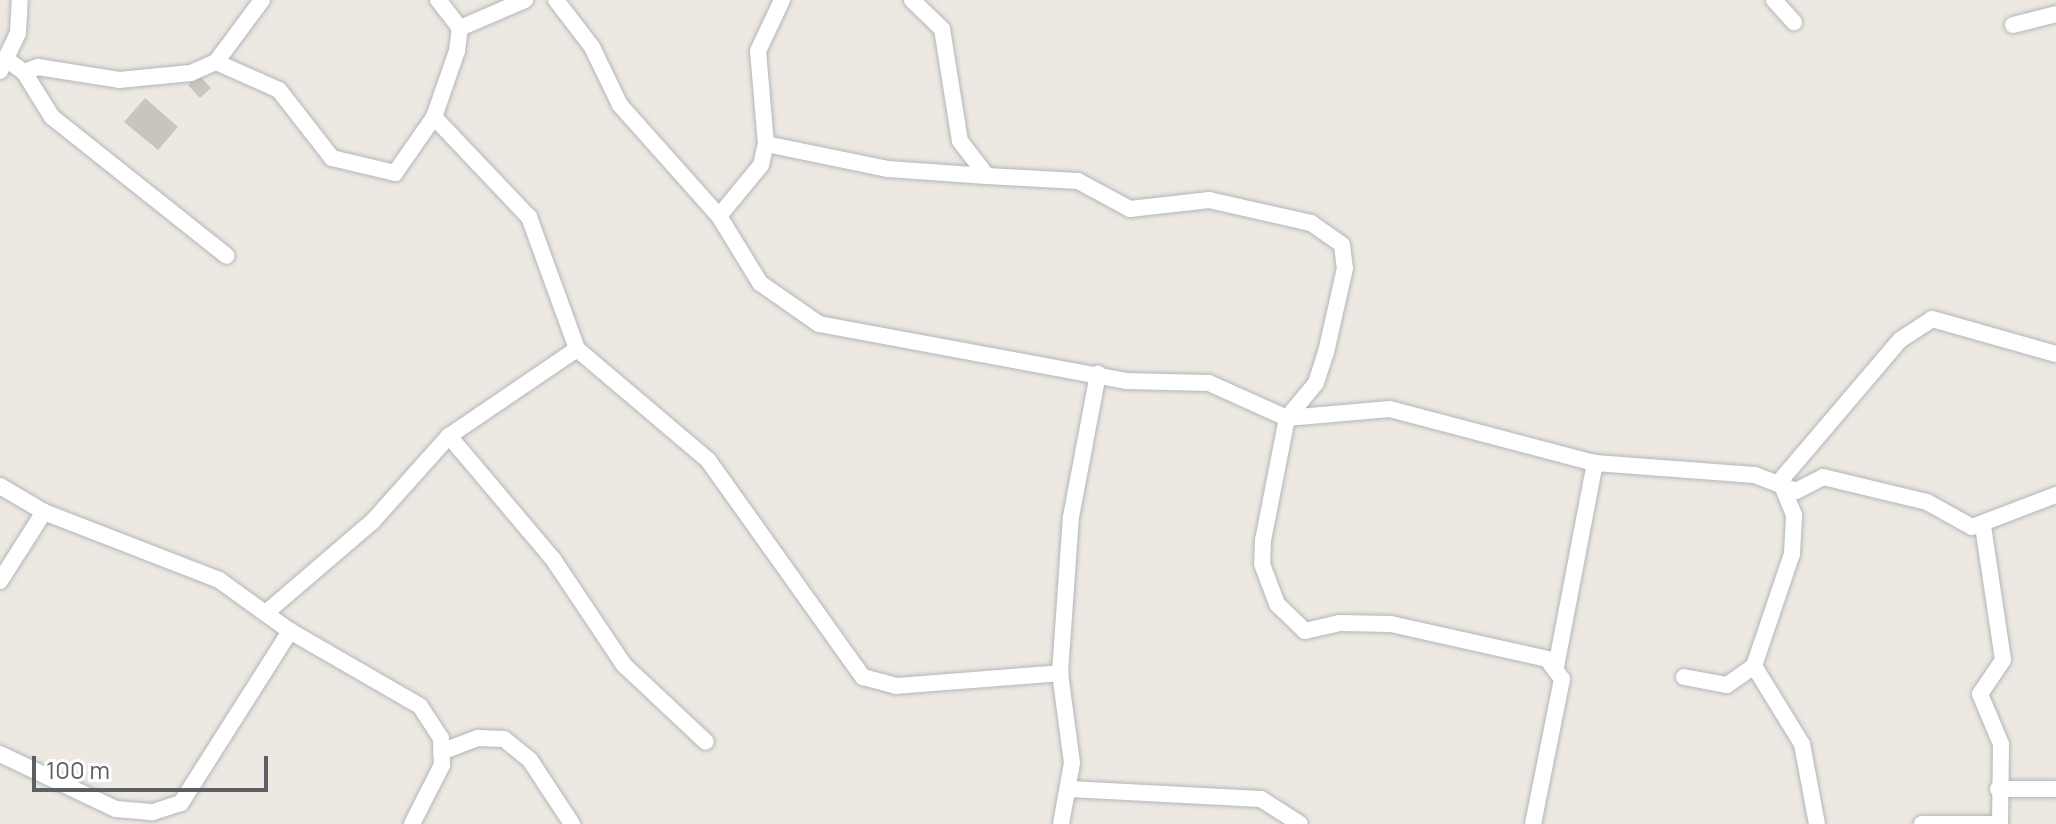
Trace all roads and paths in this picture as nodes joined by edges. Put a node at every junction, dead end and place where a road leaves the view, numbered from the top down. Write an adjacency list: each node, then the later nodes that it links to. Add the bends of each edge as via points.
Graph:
1 (20, 0): 14 (street)
2 (262, 0): 13 (street)
3 (438, 0): 12 (street)
4 (525, 0): 12 (street)
5 (556, 0): 19 (street, via 592,47 620,105)
6 (782, 0): 17 (street, via 758,51)
7 (912, 0): 18 (street, via 942,29 960,141)
8 (1774, 0): 11 (street)
9 (2018, 0): 10 (street, via 2020,21)
10 (2056, 14)
11 (1794, 22)
12 (460, 28): 16 (street)
13 (216, 62): 15 (street, via 161,80 69,77 38,67); 16 (street, via 279,90 318,146 367,170 395,173)
14 (3, 65): 15 (street)
15 (24, 72): 20 (street, via 52,117)
16 (434, 117): 21 (street, via 529,217)
17 (766, 144): 18 (street, via 888,169); 19 (street, via 761,165)
18 (987, 176): 24 (street, via 1078,181 1130,209 1209,200 1311,223 1335,239 1345,268 1326,352 1316,383)
19 (719, 216): 23 (street, via 760,283 819,324)
20 (227, 256)
21 (577, 349): 25 (street); 37 (street, via 708,460 863,677 896,686)
22 (2056, 354): 27 (street, via 1932,319 1900,340)
23 (1098, 374): 24 (street, via 1209,383); 37 (street, via 1071,517)
24 (1287, 418): 26 (street, via 1390,409); 36 (street, via 1262,564 1277,604 1296,623 1305,631 1340,623 1391,624 1547,659)
25 (449, 436): 33 (street, via 372,522); 39 (street, via 553,559 624,665)
26 (1595, 463): 27 (street); 36 (street)
27 (1780, 481): 31 (street, via 1796,491 1823,477 1927,502 1966,526); 35 (street, via 1794,515 1792,554)
28 (0, 486): 30 (street)
29 (2056, 495): 31 (street)
30 (44, 512): 32 (street); 33 (street, via 219,580)
31 (1983, 526): 43 (street, via 2003,660 1980,694 2001,744)
32 (0, 581)
33 (268, 611): 34 (street)
34 (290, 631): 40 (street, via 420,706 441,738); 45 (street)
35 (1754, 666): 38 (street, via 1727,685); 52 (street, via 1802,744)
36 (1556, 667): 51 (street, via 1562,679)
37 (1060, 673): 42 (street)
38 (1684, 677)
39 (706, 742)
40 (441, 752): 47 (street); 48 (street, via 478,738 504,739 530,760)
41 (0, 754): 45 (street, via 116,809 153,812)
42 (1069, 789): 49 (street); 50 (street, via 1261,799)
43 (1998, 789): 44 (street); 55 (street)
44 (2056, 789)
45 (181, 803): 46 (street)
46 (164, 824)
47 (412, 824)
48 (572, 824)
49 (1061, 824)
50 (1300, 824)
51 (1533, 824)
52 (1817, 824)
53 (1922, 824): 54 (street)
54 (1991, 824)
55 (2000, 824)

